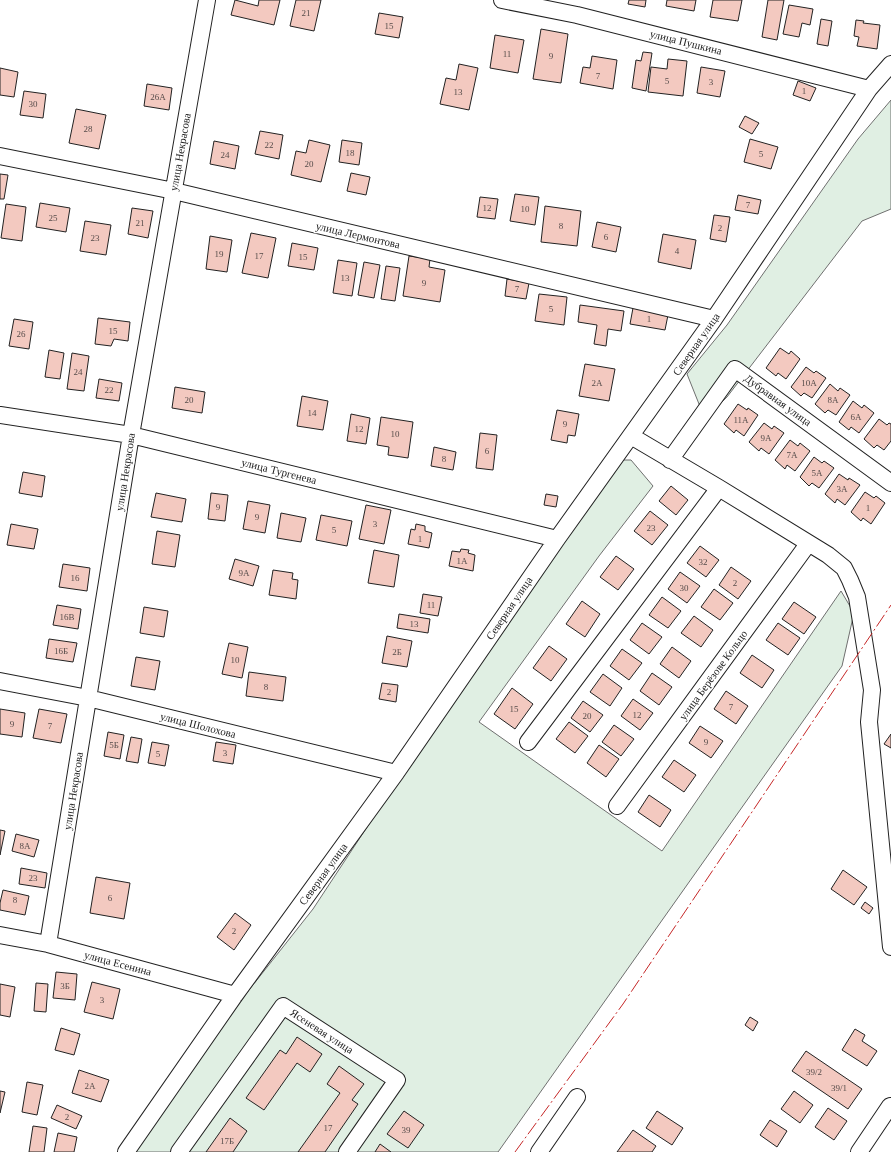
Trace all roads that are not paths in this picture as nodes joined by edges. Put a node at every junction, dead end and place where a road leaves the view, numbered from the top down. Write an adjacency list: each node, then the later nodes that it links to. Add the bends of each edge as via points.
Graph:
1 (207, 0): 7 (street, улица Некрасова)
2 (502, 0): 3 (street, улица Пушкина)
3 (578, 7): 5 (street, улица Пушкина)
4 (891, 64): 5 (street, Северная улица)
5 (869, 89): 8 (street, Северная улица)
6 (0, 156): 7 (street, улица Лермонтова)
7 (174, 191): 8 (street, улица Лермонтова); 10 (street, улица Некрасова)
8 (714, 319): 11 (street, Северная улица)
9 (0, 415): 10 (street, улица Тургенева)
10 (131, 435): 15 (street, улица Тургенева); 18 (street, улица Некрасова)
11 (630, 436): 12 (street); 15 (street, Северная улица)
12 (670, 460): 13 (street, Дубравная улица, via 735,369); 14 (street)
13 (891, 483)
14 (719, 488): 16 (street); 19 (street)
15 (556, 539): 20 (street, Северная улица)
16 (808, 544): 21 (street, улица Берёзове Кольцо); 22 (street, via 844,568 857,597 872,690 869,722)
17 (0, 681): 18 (street, улица Шолохова)
18 (88, 698): 20 (street, улица Шолохова); 24 (street, улица Некрасова)
19 (528, 742)
20 (396, 773): 26 (street, Северная улица)
21 (617, 806)
22 (887, 863): 25 (street)
23 (0, 935): 24 (street, улица Есенина)
24 (48, 944): 26 (street, улица Есенина)
25 (891, 947)
26 (235, 995): 29 (street, Северная улица)
27 (577, 1097): 32 (street)
28 (890, 1106): 33 (street)
29 (126, 1152)
30 (179, 1152): 31 (street, Ясеневая улица, via 283,1006 397,1080)
31 (347, 1152)
32 (539, 1152)
33 (859, 1152)

